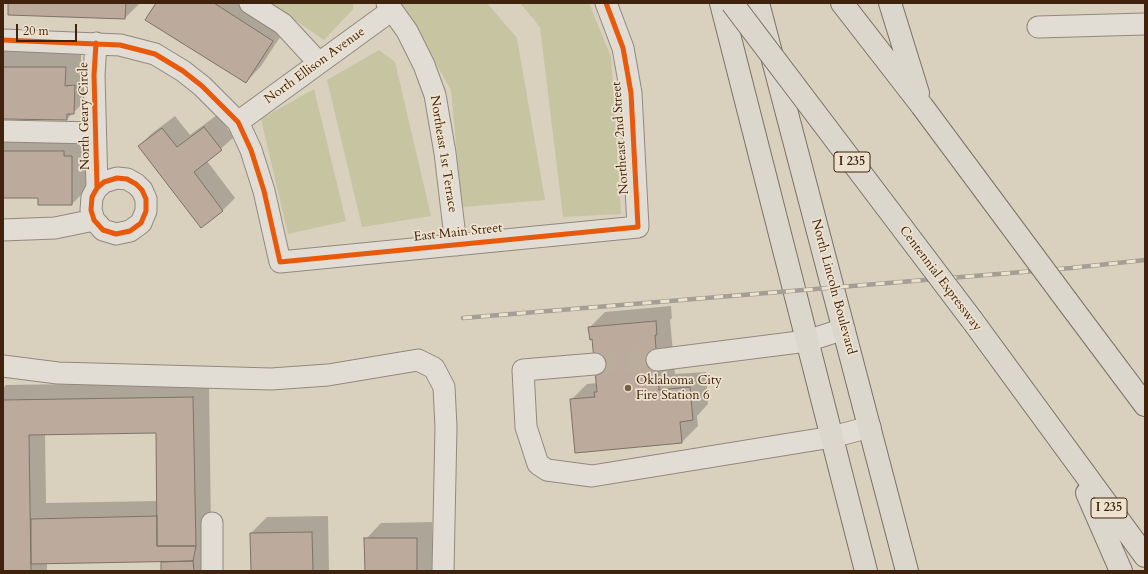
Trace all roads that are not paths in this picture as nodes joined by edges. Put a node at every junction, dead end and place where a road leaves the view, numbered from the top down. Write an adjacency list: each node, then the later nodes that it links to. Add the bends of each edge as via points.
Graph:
1 (250, 3): 13 (street, via 283,24)
2 (606, 3): 20 (street, Northeast 2nd Street, via 623,48 631,93)
3 (721, 3): 24 (main road)
4 (732, 3): 31 (main road, Centennial Expressway / I 235, bridge, via 972,320)
5 (758, 3): 23 (main road, North Lincoln Boulevard)
6 (842, 3): 14 (main road)
7 (890, 3): 14 (main road)
8 (390, 6): 13 (street, North Ellison Avenue); 22 (street, Northeast 1st Terrace, via 407,30 424,64 435,95)
9 (1145, 24): 10 (street)
10 (1038, 27)
11 (3, 40): 12 (street)
12 (96, 43): 15 (street, via 120,45 156,54 202,86); 17 (street, North Geary Circle)
13 (319, 63): 15 (street, North Ellison Avenue)
14 (922, 106): 28 (main road, bridge)
15 (238, 122): 22 (street, East Main Street, via 251,150 264,191 280,262)
16 (3, 131): 17 (street)
17 (95, 133): 18 (street, North Geary Circle)
18 (97, 188): 19 (street, North Geary Circle, via 92,197 91,210); 19 (street, North Geary Circle, via 104,182 117,178 127,179 142,190 146,199 146,211 141,223 130,232 116,234 103,230)
19 (94, 220): 21 (street, via 55,228)
20 (638, 227): 22 (street, East Main Street)
21 (3, 230)
22 (456, 245)
23 (844, 329): 24 (street); 29 (main road, North Lincoln Boulevard)
24 (807, 341): 25 (street); 30 (main road)
25 (657, 360)
26 (594, 364): 30 (street, via 523,370 526,427 538,464 547,470 592,476)
27 (3, 366): 35 (street, via 58,373 271,379 328,375 418,360 434,368 444,387 446,427)
28 (1145, 405)
29 (870, 427): 30 (street); 37 (main road, North Lincoln Boulevard)
30 (832, 437): 36 (main road)
31 (1072, 459): 33 (main road, Centennial Expressway / I 235); 38 (main road)
32 (212, 523): 34 (street)
33 (1145, 556)
34 (212, 571)
35 (443, 571)
36 (866, 571)
37 (907, 571)
38 (1121, 571)

